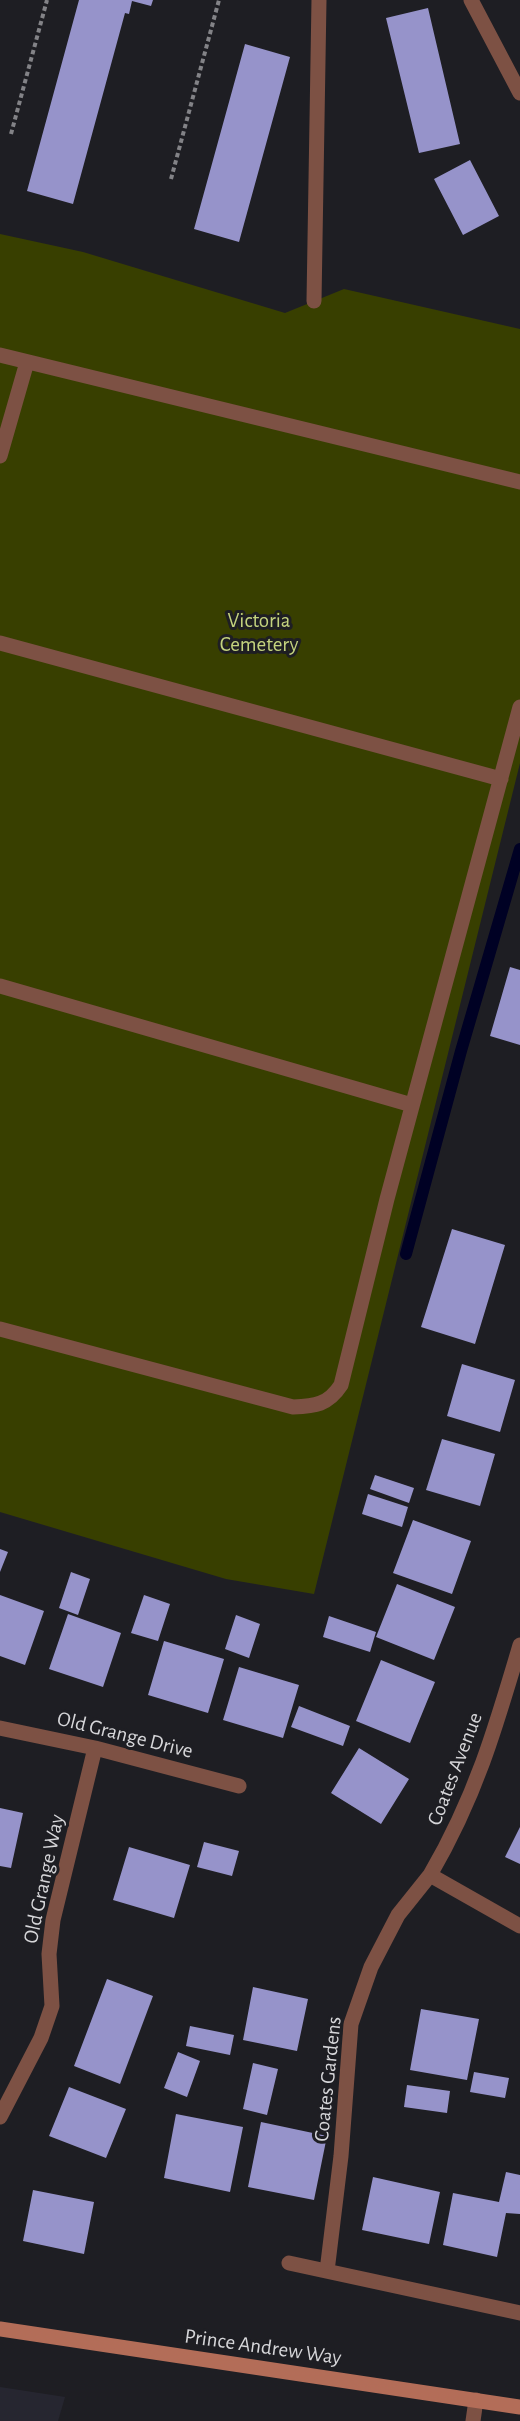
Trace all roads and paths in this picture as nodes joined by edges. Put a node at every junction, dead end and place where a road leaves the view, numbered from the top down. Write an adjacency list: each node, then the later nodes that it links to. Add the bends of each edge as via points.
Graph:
1 (47, 0): 6 (path)
2 (219, 0): 7 (path)
3 (319, 0): 8 (street)
4 (471, 0): 5 (street)
5 (520, 93)
6 (11, 134)
7 (171, 178)
8 (314, 301)
9 (0, 355): 10 (street)
10 (27, 362): 11 (street); 12 (street)
11 (0, 456)
12 (520, 482)
13 (0, 643): 15 (street)
14 (520, 707): 15 (street)
15 (501, 779): 17 (street)
16 (0, 986): 17 (street)
17 (412, 1105): 18 (street, via 341,1385 333,1398 318,1406 292,1407)
18 (0, 1329)
19 (520, 1645): 23 (street, Coates Avenue, via 477,1783)
20 (0, 1728): 21 (street, Old Grange Drive)
21 (95, 1748): 22 (street, Old Grange Drive); 25 (street, Old Grange Way, via 53,1920 49,1954 52,2006 42,2038)
22 (239, 1786)
23 (430, 1875): 24 (street); 27 (street, Coates Gardens, via 398,1915 371,1967 351,2024)
24 (520, 1926)
25 (0, 2117)
26 (289, 2263): 27 (street)
27 (327, 2271): 28 (street)
28 (520, 2313)
29 (0, 2329): 30 (street, Prince Andrew Way)
30 (476, 2400): 31 (street, Prince Andrew Way); 32 (street)
31 (520, 2407)
32 (473, 2421)

